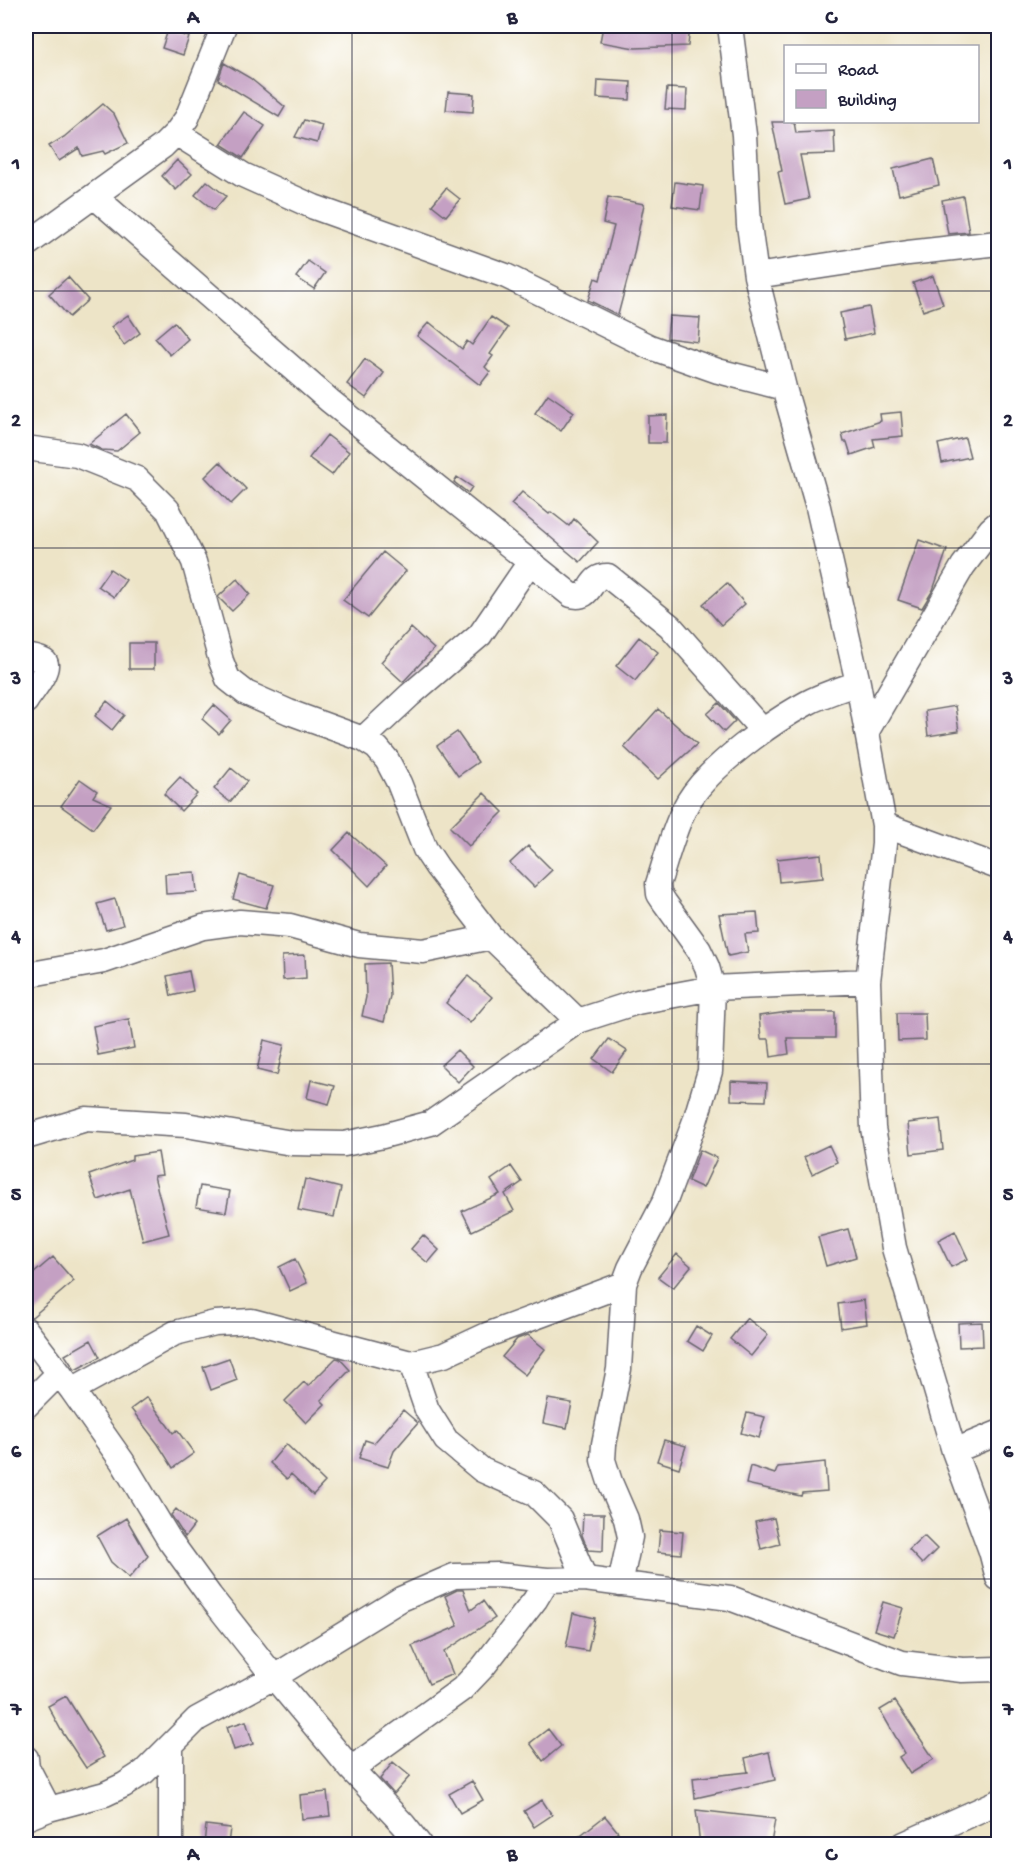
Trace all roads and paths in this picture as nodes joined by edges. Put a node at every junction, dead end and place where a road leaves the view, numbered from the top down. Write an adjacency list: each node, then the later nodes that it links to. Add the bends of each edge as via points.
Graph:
1 (224, 26): 3 (street)
2 (730, 26): 7 (street)
3 (176, 133): 4 (street); 8 (street, via 243,175 314,207 506,276 650,347 718,371)
4 (94, 196): 6 (street); 11 (street, via 330,401)
5 (999, 243): 7 (street)
6 (26, 245)
7 (756, 276): 8 (street)
8 (784, 388): 13 (street, via 818,507)
9 (26, 448): 17 (street, via 77,455 137,479 168,510 194,562 228,679 246,693 278,708)
10 (999, 523): 16 (street, via 963,566)
11 (530, 562): 15 (street, via 570,595 579,597 596,579 609,576 670,626); 17 (street, via 480,635)
12 (26, 656): 14 (street, via 44,661 46,671)
13 (858, 683): 15 (street, via 809,702); 16 (street)
14 (26, 701)
15 (763, 731): 23 (street, via 697,788 686,805 658,884 665,903 699,950)
16 (867, 731): 18 (street)
17 (363, 739): 20 (street, via 387,760 425,849)
18 (884, 825): 19 (street); 22 (street)
19 (999, 867)
20 (491, 937): 21 (street, via 423,951 359,945 290,926 240,922 203,927 104,961); 24 (street)
21 (26, 975)
22 (868, 981): 23 (street); 32 (street, via 873,1128 894,1248)
23 (713, 988): 24 (street, via 637,1002); 26 (street, via 710,1071 696,1121 665,1201)
24 (578, 1021): 25 (street, via 431,1123 383,1136 344,1144 292,1143 186,1125 86,1119)
25 (26, 1137)
26 (624, 1284): 28 (street, via 444,1355); 36 (street, via 619,1369 603,1460 630,1537)
27 (26, 1329): 29 (street)
28 (411, 1363): 29 (street, via 252,1321 215,1323 175,1333); 34 (street, via 427,1410 446,1440 482,1470 534,1493 560,1519)
29 (66, 1381): 30 (street); 38 (street, via 122,1461 170,1541)
30 (26, 1406)
31 (999, 1433): 32 (street)
32 (954, 1451): 33 (street)
33 (999, 1578)
34 (585, 1579): 35 (street); 36 (street)
35 (547, 1580): 38 (street, via 454,1576 401,1599); 41 (street, via 483,1667 462,1689)
36 (620, 1584): 37 (street, via 730,1598 902,1663 962,1670)
37 (999, 1668)
38 (274, 1677): 39 (street, via 196,1719); 41 (street)
39 (171, 1746): 43 (street, via 124,1785); 45 (street)
40 (26, 1758): 43 (street)
41 (351, 1769): 46 (street)
42 (999, 1802): 47 (street)
43 (49, 1809): 44 (street)
44 (26, 1818)
45 (171, 1845)
46 (419, 1845)
47 (904, 1845)

